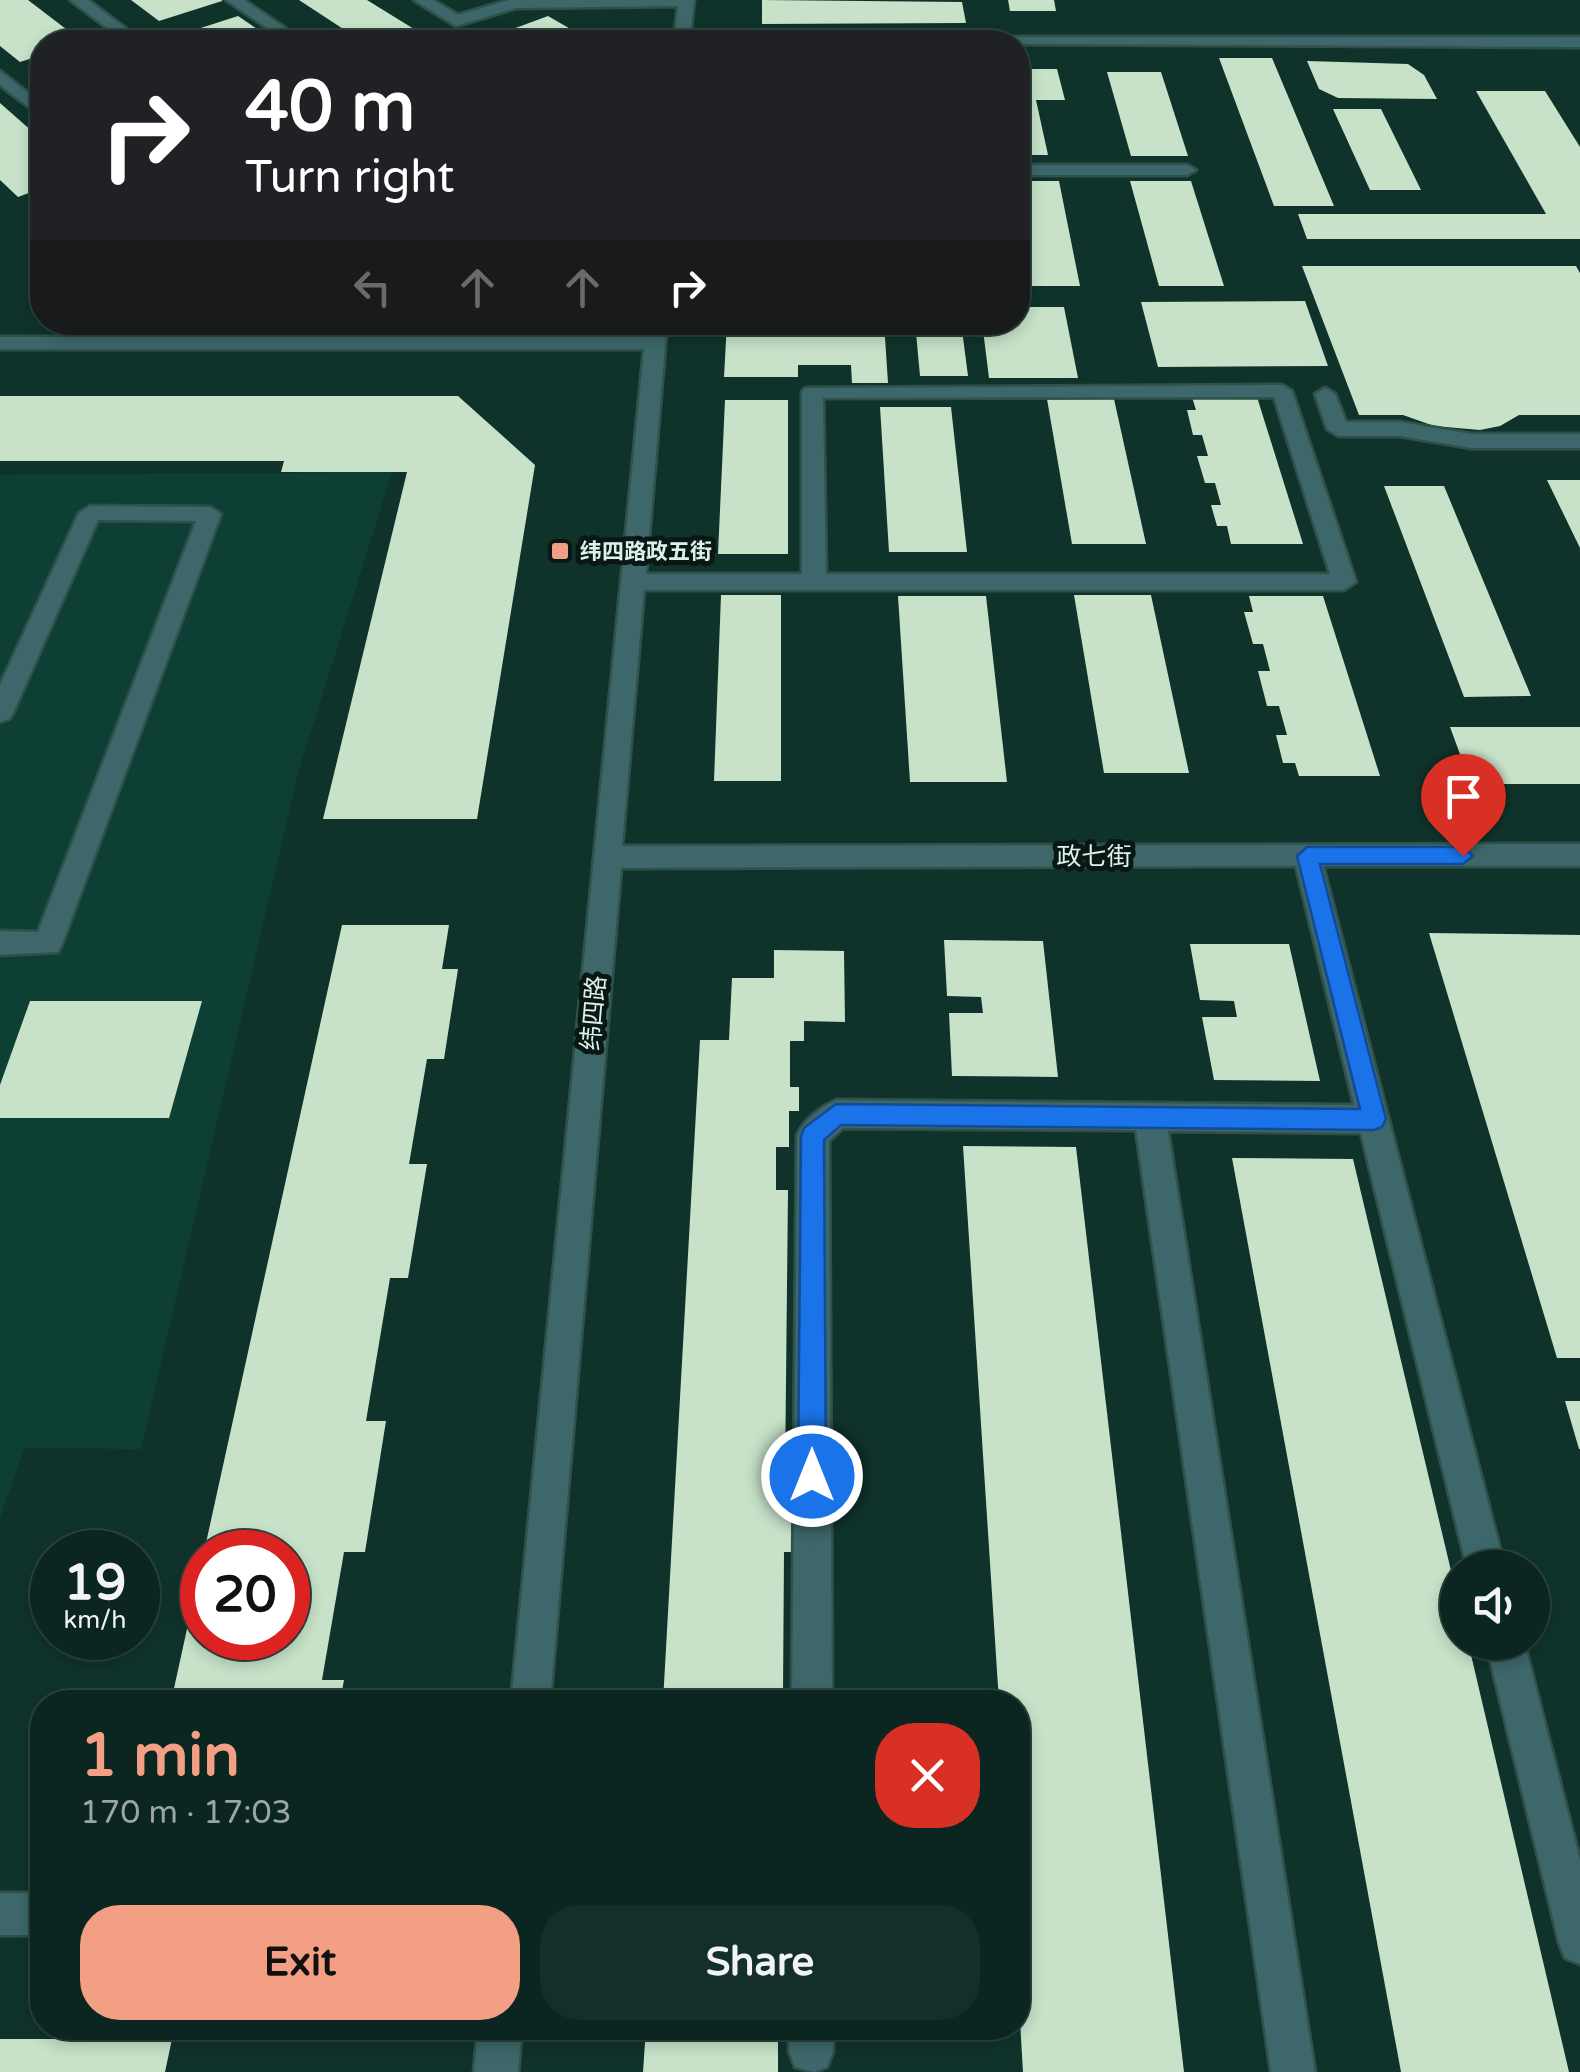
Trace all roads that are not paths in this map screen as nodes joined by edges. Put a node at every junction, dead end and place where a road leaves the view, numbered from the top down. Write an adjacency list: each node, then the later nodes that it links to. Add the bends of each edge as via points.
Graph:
1 (78, 0): 5 (street)
2 (234, 0): 6 (street)
3 (422, 0): 4 (street, via 456,21 515,2)
4 (686, 0): 7 (street)
5 (119, 30)
6 (280, 30)
7 (683, 30)
8 (1030, 42): 9 (street)
9 (1580, 42)
10 (0, 76): 11 (street)
11 (30, 102)
12 (1030, 170): 13 (street)
13 (1187, 170)
14 (525, 335): 16 (street)
15 (656, 335): 19 (street, 纬四路)
16 (0, 343)
17 (1325, 394): 18 (street, via 1338,428 1400,428 1471,441)
18 (1580, 441)
19 (632, 582): 20 (street); 24 (street, 纬四路)
20 (814, 582): 20 (street, via 1089,582 1344,582 1282,392 812,392)
21 (0, 712): 25 (street, via 90,513 210,514 48,944)
22 (1307, 856): 23 (street, 政七街); 24 (street, 政七街); 27 (street)
23 (1580, 856)
24 (608, 857): 30 (street, 纬四路)
25 (0, 943)
26 (1150, 1117): 27 (street); 31 (street, via 836,1114 812,1136); 37 (street)
27 (1374, 1119): 28 (street)
28 (1482, 1550)
29 (1509, 1660): 34 (street)
30 (531, 1690)
31 (812, 1690)
32 (0, 1914): 33 (street)
33 (30, 1914)
34 (1580, 1943)
35 (499, 2040): 36 (street)
36 (496, 2072)
37 (1293, 2072)

